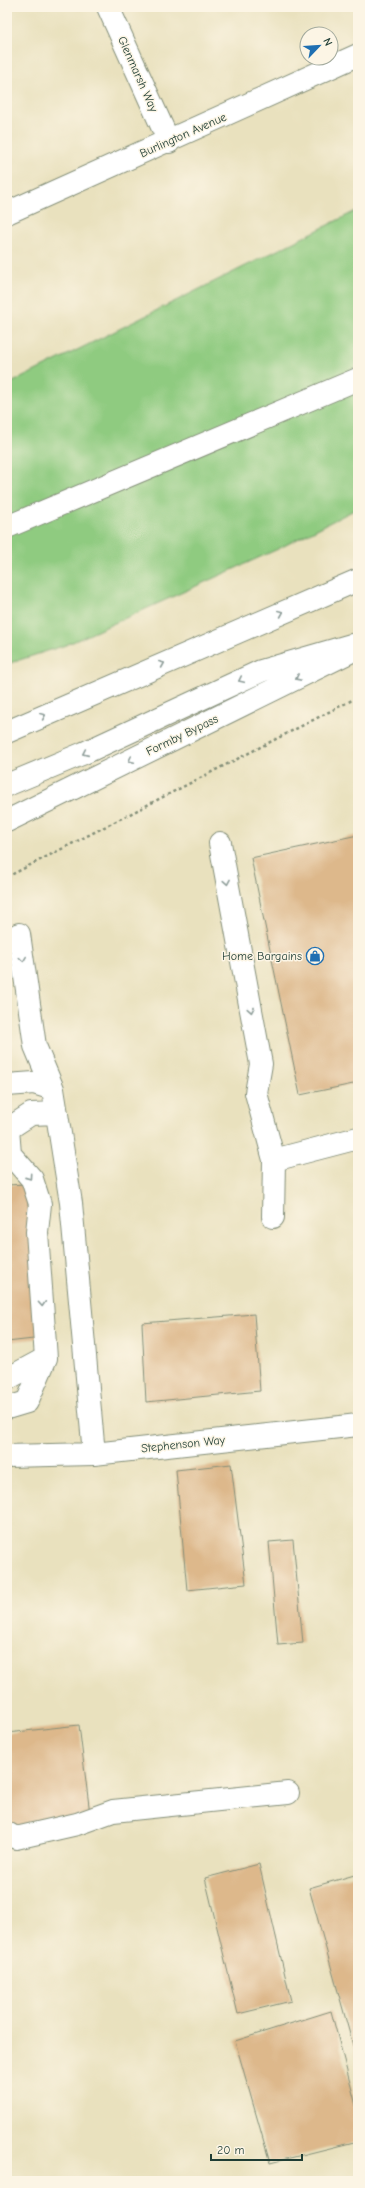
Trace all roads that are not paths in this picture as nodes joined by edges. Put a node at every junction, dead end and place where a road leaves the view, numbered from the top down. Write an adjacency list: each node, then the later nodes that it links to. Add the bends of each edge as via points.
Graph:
1 (108, 7): 3 (main road, Glenmarsh Way)
2 (358, 55): 3 (main road, Burlington Avenue)
3 (169, 142): 4 (main road, Burlington Avenue)
4 (7, 213)
5 (358, 379): 6 (main road)
6 (7, 527)
7 (358, 580): 10 (main road, one-way to 7)
8 (358, 643): 11 (main road, one-way to 11, via 261,670 84,753)
9 (358, 648): 12 (main road, Formby Bypass, one-way to 12)
10 (7, 732)
11 (7, 785)
12 (7, 821)
13 (220, 843): 19 (main road, one-way to 19, via 260,1064 256,1093)
14 (7, 941): 16 (main road, one-way to 16, via 19,934)
15 (7, 1085): 16 (main road)
16 (43, 1086): 17 (main road)
17 (57, 1113): 21 (main road, one-way to 21, via 31,1114 8,1129 10,1154 32,1178 40,1204 37,1232); 25 (main road, via 71,1203)
18 (358, 1138): 19 (main road)
19 (274, 1160): 20 (main road)
20 (272, 1217)
21 (46, 1358): 22 (main road); 23 (main road, via 27,1402)
22 (7, 1378)
23 (7, 1408)
24 (358, 1425): 25 (main road, Stephenson Way)
25 (94, 1454): 26 (main road, Stephenson Way)
26 (7, 1456)
27 (288, 1793): 28 (main road, via 113,1811 77,1824 16,1838)
28 (7, 1833)

